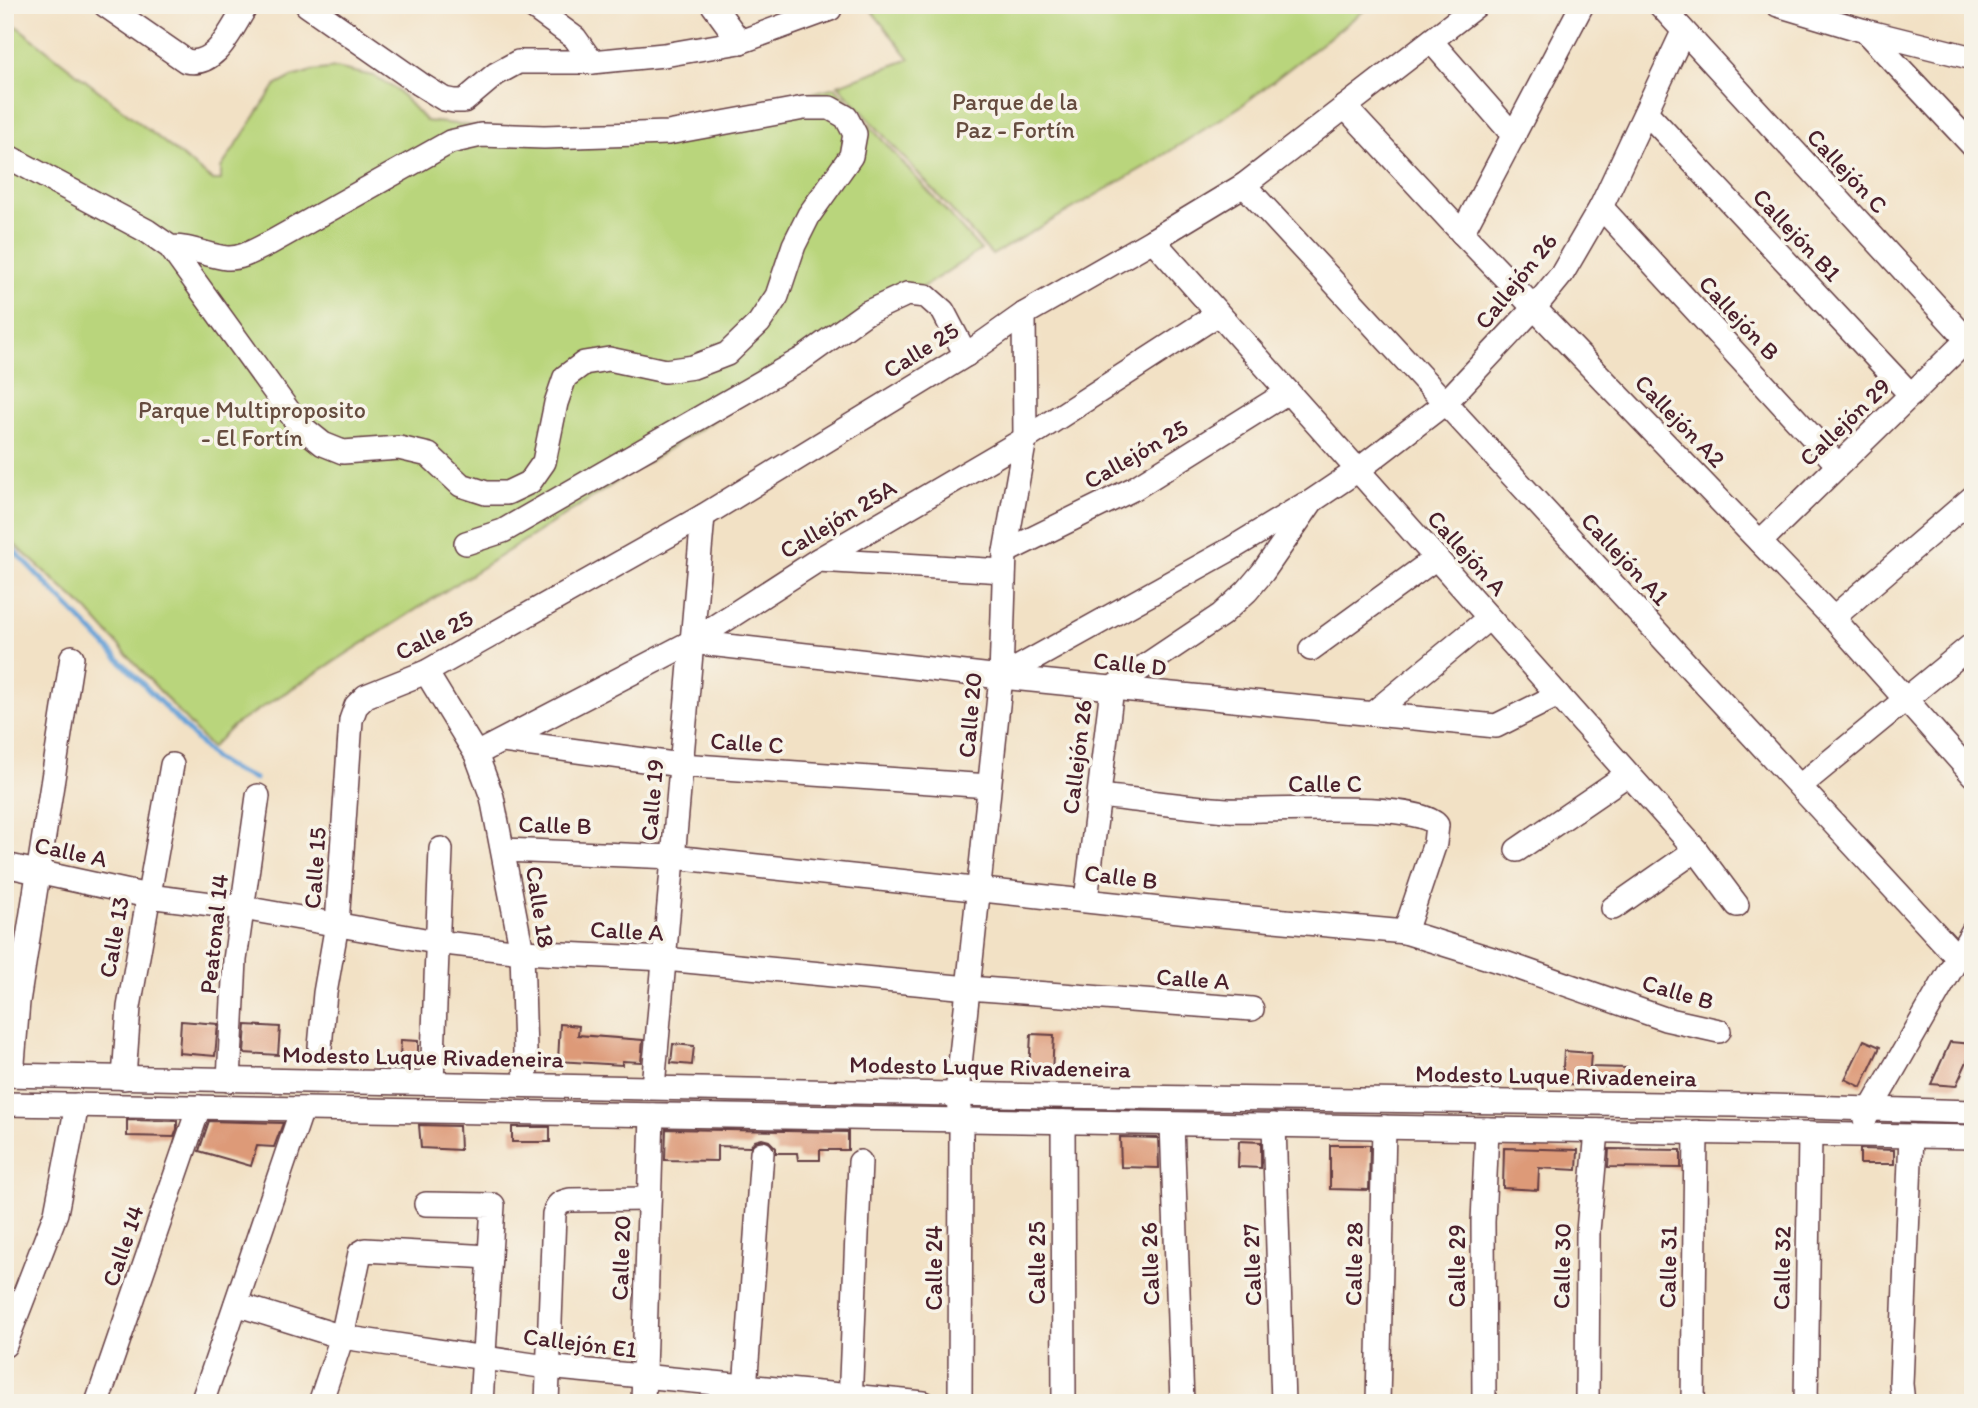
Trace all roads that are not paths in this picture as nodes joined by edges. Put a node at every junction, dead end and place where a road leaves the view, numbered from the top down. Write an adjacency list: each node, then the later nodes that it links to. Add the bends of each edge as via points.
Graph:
1 (105, 5): 2 (street, via 194,62 214,55)
2 (247, 5)
3 (307, 5): 16 (street, via 420,84 454,101 464,101 518,62)
4 (530, 5): 16 (street, via 575,38)
5 (713, 5): 14 (street)
6 (1477, 5): 13 (street, Calle 25)
7 (1582, 5): 19 (street)
8 (1660, 5): 12 (street, Callejón C)
9 (1778, 5): 11 (street)
10 (830, 9): 14 (street)
11 (1865, 31): 15 (street); 20 (street)
12 (1683, 32): 18 (street, Callejón 26); 30 (street, Callejón C)
13 (1431, 41): 17 (street, Calle 25); 19 (street)
14 (740, 42): 16 (street)
15 (1973, 58)
16 (592, 62)
17 (1345, 107): 22 (street, Calle 25); 24 (street, Callejón A2)
18 (1646, 112): 23 (street, Callejón 26); 33 (street, Callejón B1)
19 (1514, 136): 24 (street)
20 (1973, 146)
21 (5, 155): 26 (street)
22 (1244, 185): 25 (street, Calle 25); 34 (street, Callejón A1)
23 (1601, 207): 27 (street, Callejón 26, via 1562,274); 36 (street, Callejón B)
24 (1462, 233): 27 (street, Callejón A2)
25 (1153, 240): 28 (street, Calle 25); 29 (street, Callejón A)
26 (170, 247): 26 (street, via 227,258 244,256 450,142 481,135 668,133 804,108 830,108 846,117 855,134 851,156 809,215 777,296 759,323 727,354 693,368 665,371 609,359 584,363 565,377 544,462 530,482 507,493 486,494 461,485 429,455 399,448 343,452 323,444 298,424)
27 (1535, 307): 34 (street, Callejón 26); 41 (street, Callejón A2)
28 (1024, 314): 31 (street, Calle 25); 35 (street, Calle 20)
29 (1218, 314): 32 (street, Callejón A); 35 (street, Callejón 25A)
30 (1970, 343): 33 (street, Callejón 29)
31 (965, 355): 40 (street, Calle 25); 42 (street, via 943,311 926,296 907,294 866,313 802,359 503,531)
32 (1288, 392): 37 (street, Callejón A); 45 (street, Callejón 25)
33 (1911, 395): 36 (street, Callejón 29)
34 (1445, 403): 37 (street, Callejón 26); 66 (street, Callejón A1)
35 (1026, 439): 44 (street, Callejón 25A); 45 (street, Calle 20)
36 (1838, 465): 41 (street, Callejón 29)
37 (1358, 470): 39 (street, Callejón 26); 43 (street, Callejón A)
38 (1973, 497): 47 (street)
39 (1312, 501): 53 (street, Callejón 26); 54 (street, Callejón 26, via 1247,591 1221,615)
40 (703, 516): 48 (street, Calle 19); 52 (street, Calle 25)
41 (1760, 542): 47 (street, Callejón A2)
42 (466, 543)
43 (1436, 558): 46 (street, Callejón A); 50 (street)
44 (818, 560): 45 (street, Callejón 25); 48 (street, Callejón 25A)
45 (1005, 562): 53 (street, Calle 20)
46 (1489, 618): 55 (street, Callejón A); 58 (street)
47 (1833, 618): 57 (street, Callejón A2)
48 (691, 642): 53 (street, Calle D); 59 (street, Callejón 25A); 62 (street, Calle 19)
49 (1973, 644): 57 (street)
50 (1311, 649)
51 (72, 657): 75 (street)
52 (426, 672): 56 (street, Calle 25); 60 (street, Calle 18)
53 (1001, 677): 54 (street, Calle D); 65 (street, Calle 20)
54 (1112, 688): 58 (street, Calle D); 68 (street, Callejón 26)
55 (1558, 695): 58 (street, Calle D, via 1496,726); 63 (street, Callejón A)
56 (366, 696): 82 (street, Calle 15, via 351,720)
57 (1905, 699): 64 (street, Callejón A2); 66 (street)
58 (1372, 714)
59 (503, 741): 60 (street, Callejón 25A); 62 (street, Calle C)
60 (476, 754): 70 (street, Calle 18, via 492,796)
61 (172, 765): 77 (street, Calle 13)
62 (681, 765): 65 (street, Calle C); 73 (street, Calle 19)
63 (1628, 774): 71 (street); 72 (street, Callejón A)
64 (1973, 775)
65 (989, 786): 76 (street, Calle 20)
66 (1800, 786): 88 (street, Callejón A1)
67 (258, 796): 80 (street, Peatonal 14)
68 (1099, 796): 78 (street, Callejón 26); 84 (street, Calle C, via 1228,810 1382,810 1431,818 1437,825 1435,843)
69 (441, 849): 85 (street)
70 (504, 850): 73 (street, Calle B); 86 (street, Calle 18)
71 (1517, 850)
72 (1696, 850): 79 (street, Callejón A); 81 (street)
73 (673, 857): 76 (street, Calle B); 87 (street, Calle 19)
74 (5, 865): 75 (street, Calle A)
75 (38, 871): 77 (street, Calle A); 93 (street)
76 (979, 888): 78 (street, Calle B); 89 (street, Calle 20)
77 (148, 896): 80 (street, Calle A); 94 (street, Calle 13, via 129,1007)
78 (1086, 900): 84 (street, Calle B)
79 (1737, 905)
80 (243, 908): 82 (street, Calle A); 95 (street, Peatonal 14, via 235,960)
81 (1613, 908)
82 (337, 924): 85 (street, Calle A); 92 (street, Calle 15)
83 (1973, 931): 88 (street)
84 (1405, 932): 91 (street, Calle B, via 1665,1019)
85 (436, 942): 86 (street, Calle A); 96 (street)
86 (522, 952): 87 (street, Calle A); 97 (street, Calle 18)
87 (665, 959): 89 (street, Calle A); 98 (street, Calle 19)
88 (1966, 960): 108 (street)
89 (968, 988): 90 (street, Calle A); 100 (street, Calle 20)
90 (1252, 1009)
91 (1719, 1031)
92 (320, 1047)
93 (8, 1075): 94 (street, Modesto Luque Rivadeneira)
94 (124, 1078): 95 (street, Modesto Luque Rivadeneira)
95 (229, 1080): 96 (street, Modesto Luque Rivadeneira)
96 (432, 1083): 97 (street, Modesto Luque Rivadeneira)
97 (526, 1085): 98 (street, Modesto Luque Rivadeneira)
98 (653, 1087): 99 (street, Modesto Luque Rivadeneira)
99 (838, 1090): 100 (street, Modesto Luque Rivadeneira); 111 (street, via 836,1107 818,1111)
100 (957, 1093): 101 (street, Modesto Luque Rivadeneira); 116 (street, Calle 20)
101 (1050, 1096): 102 (street, Modesto Luque Rivadeneira); 112 (street, via 1031,1104 1010,1105)
102 (1618, 1103): 105 (street, Modesto Luque Rivadeneira); 119 (street, via 1562,1113)
103 (5, 1104): 104 (street)
104 (76, 1105): 106 (street); 134 (street, via 56,1213)
105 (1735, 1105): 108 (street, Modesto Luque Rivadeneira); 122 (street)
106 (199, 1107): 107 (street); 140 (street, Calle 14)
107 (302, 1109): 110 (street); 132 (street)
108 (1870, 1110): 109 (street, Modesto Luque Rivadeneira); 124 (street)
109 (1973, 1112)
110 (652, 1115): 111 (street); 129 (street, Calle 20)
111 (812, 1118): 116 (street)
112 (1008, 1122): 113 (street); 116 (street)
113 (1063, 1122): 114 (street); 148 (street, Calle 25)
114 (1172, 1124): 115 (street); 149 (street, Calle 26)
115 (1274, 1125): 117 (street); 150 (street, Calle 27)
116 (961, 1127): 147 (street, Calle 24)
117 (1384, 1127): 118 (street); 151 (street, Calle 28)
118 (1487, 1129): 119 (street); 152 (street, Calle 29)
119 (1544, 1129): 120 (street)
120 (1597, 1130): 121 (street); 153 (street, Calle 30, via 1588,1231)
121 (1696, 1132): 122 (street); 154 (street, Calle 31)
122 (1728, 1133): 123 (street)
123 (1810, 1134): 124 (street); 155 (street, Calle 32)
124 (1856, 1135): 125 (street)
125 (1911, 1136): 126 (street); 156 (street)
126 (1973, 1136)
127 (762, 1153): 138 (street)
128 (860, 1162): 139 (street)
129 (649, 1199): 136 (street, via 570,1200 556,1206); 137 (street, Calle 20)
130 (426, 1204): 131 (street, via 493,1205)
131 (490, 1257): 133 (street, via 365,1250 357,1260); 135 (street)
132 (236, 1304): 133 (street, Callejón E1); 141 (street)
133 (342, 1337): 135 (street, Callejón E1); 142 (street)
134 (5, 1345)
135 (484, 1357): 136 (street, Callejón E1); 143 (street)
136 (547, 1367): 137 (street, Callejón E1); 144 (street)
137 (644, 1377): 138 (street, Callejón E1); 145 (street, Calle 20)
138 (744, 1394): 139 (street, Callejón E1)
139 (850, 1399): 146 (street, Callejón E1)
140 (97, 1403)
141 (202, 1403)
142 (320, 1403)
143 (481, 1403)
144 (547, 1403)
145 (643, 1403)
146 (923, 1403)
147 (960, 1403)
148 (1064, 1403)
149 (1182, 1403)
150 (1283, 1403)
151 (1378, 1403)
152 (1484, 1403)
153 (1587, 1403)
154 (1693, 1403)
155 (1806, 1403)
156 (1903, 1403)

